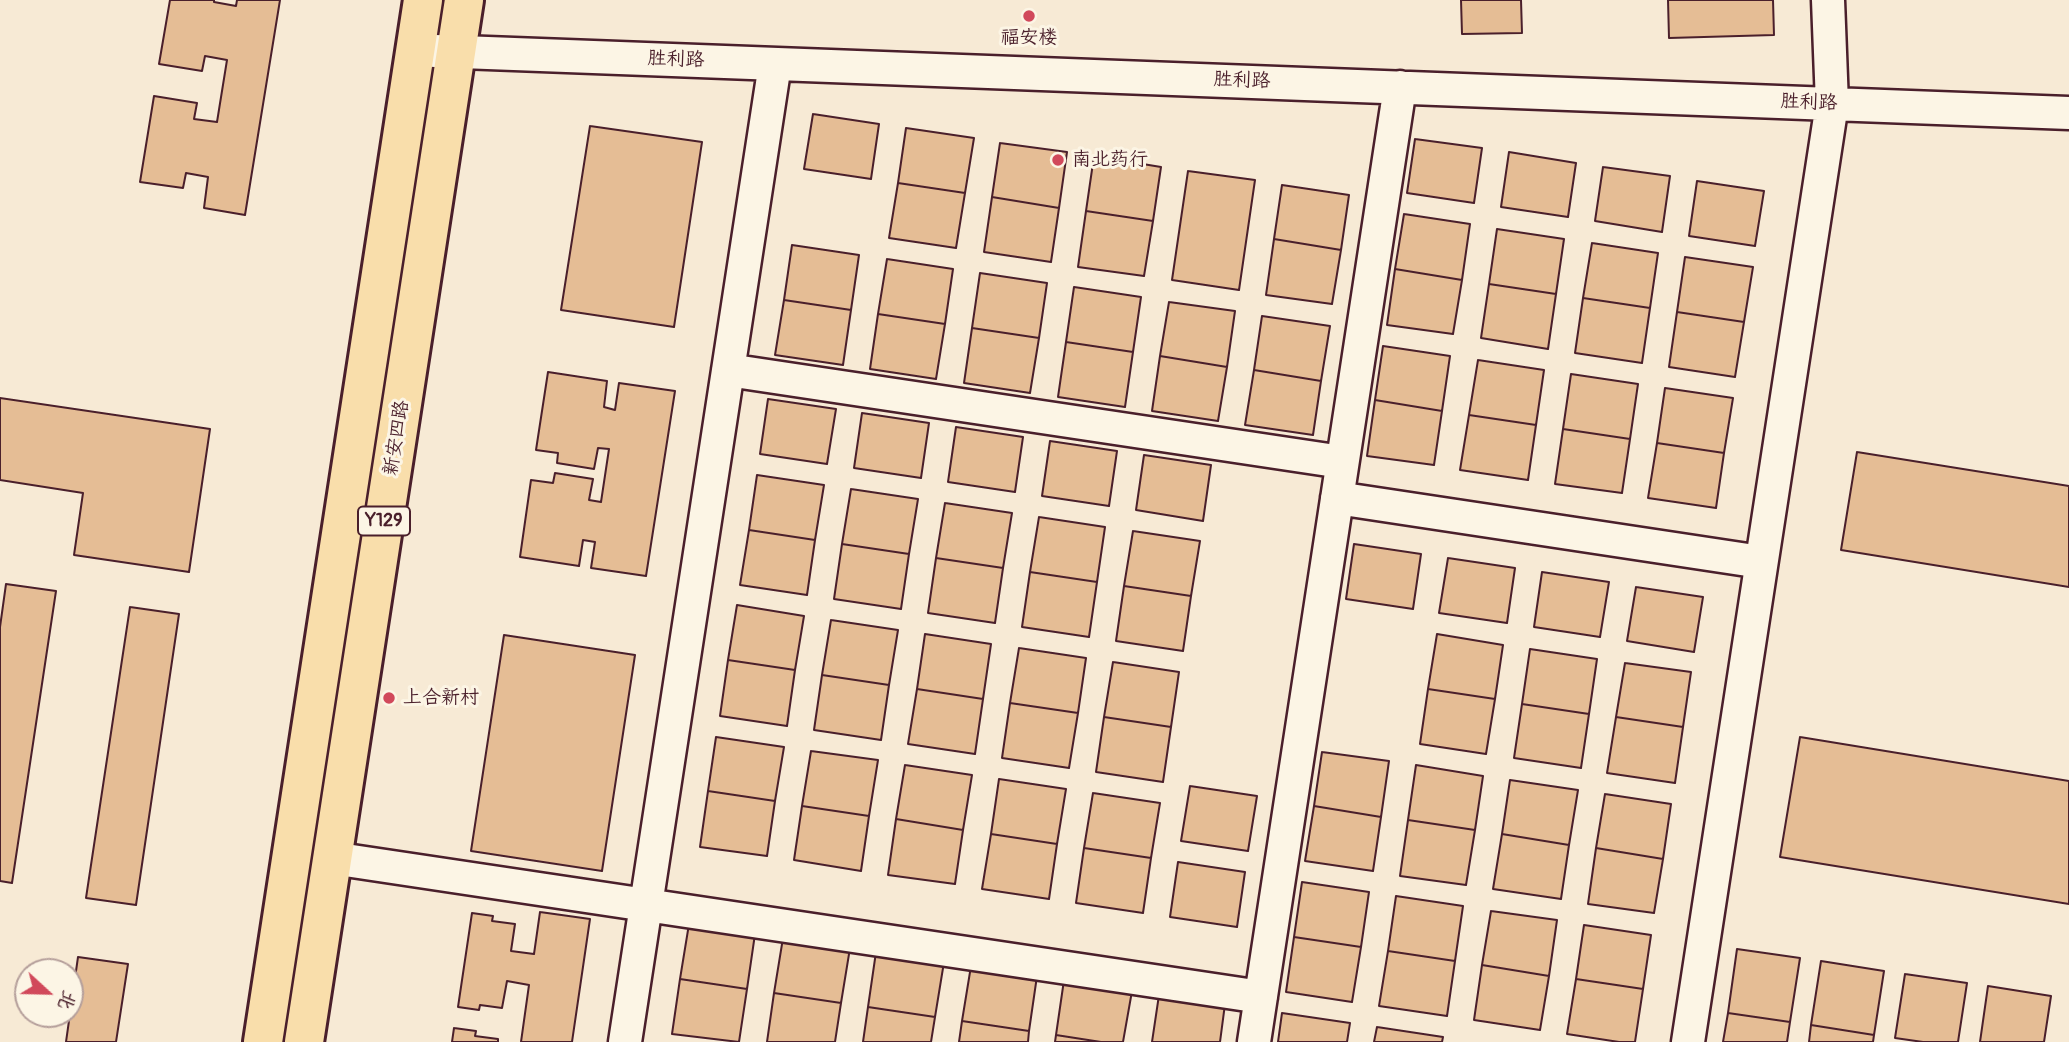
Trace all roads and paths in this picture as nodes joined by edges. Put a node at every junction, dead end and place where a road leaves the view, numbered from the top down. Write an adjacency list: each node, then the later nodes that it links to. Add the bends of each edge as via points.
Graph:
1 (424, 0): 4 (main road, 新安四路 / Y129)
2 (464, 0): 5 (main road, 新安四路 / Y129)
3 (1828, 0): 8 (street)
4 (416, 50): 5 (street, 胜利路); 17 (main road, 新安四路 / Y129)
5 (456, 52): 6 (street, 胜利路); 14 (main road, 新安四路 / Y129)
6 (775, 64): 7 (street, 胜利路); 10 (street)
7 (1400, 87): 8 (street, 胜利路); 11 (street)
8 (1832, 104): 9 (street, 胜利路); 13 (street)
9 (2069, 113)
10 (728, 370): 11 (street); 15 (street)
11 (1342, 462): 12 (street)
12 (1337, 498): 13 (street); 16 (street)
13 (1761, 562): 21 (street)
14 (332, 858): 15 (street); 18 (main road, 新安四路 / Y129)
15 (646, 905): 16 (street); 19 (street)
16 (1261, 997): 20 (street)
17 (263, 1042)
18 (304, 1042)
19 (625, 1042)
20 (1254, 1042)
21 (1688, 1042)

